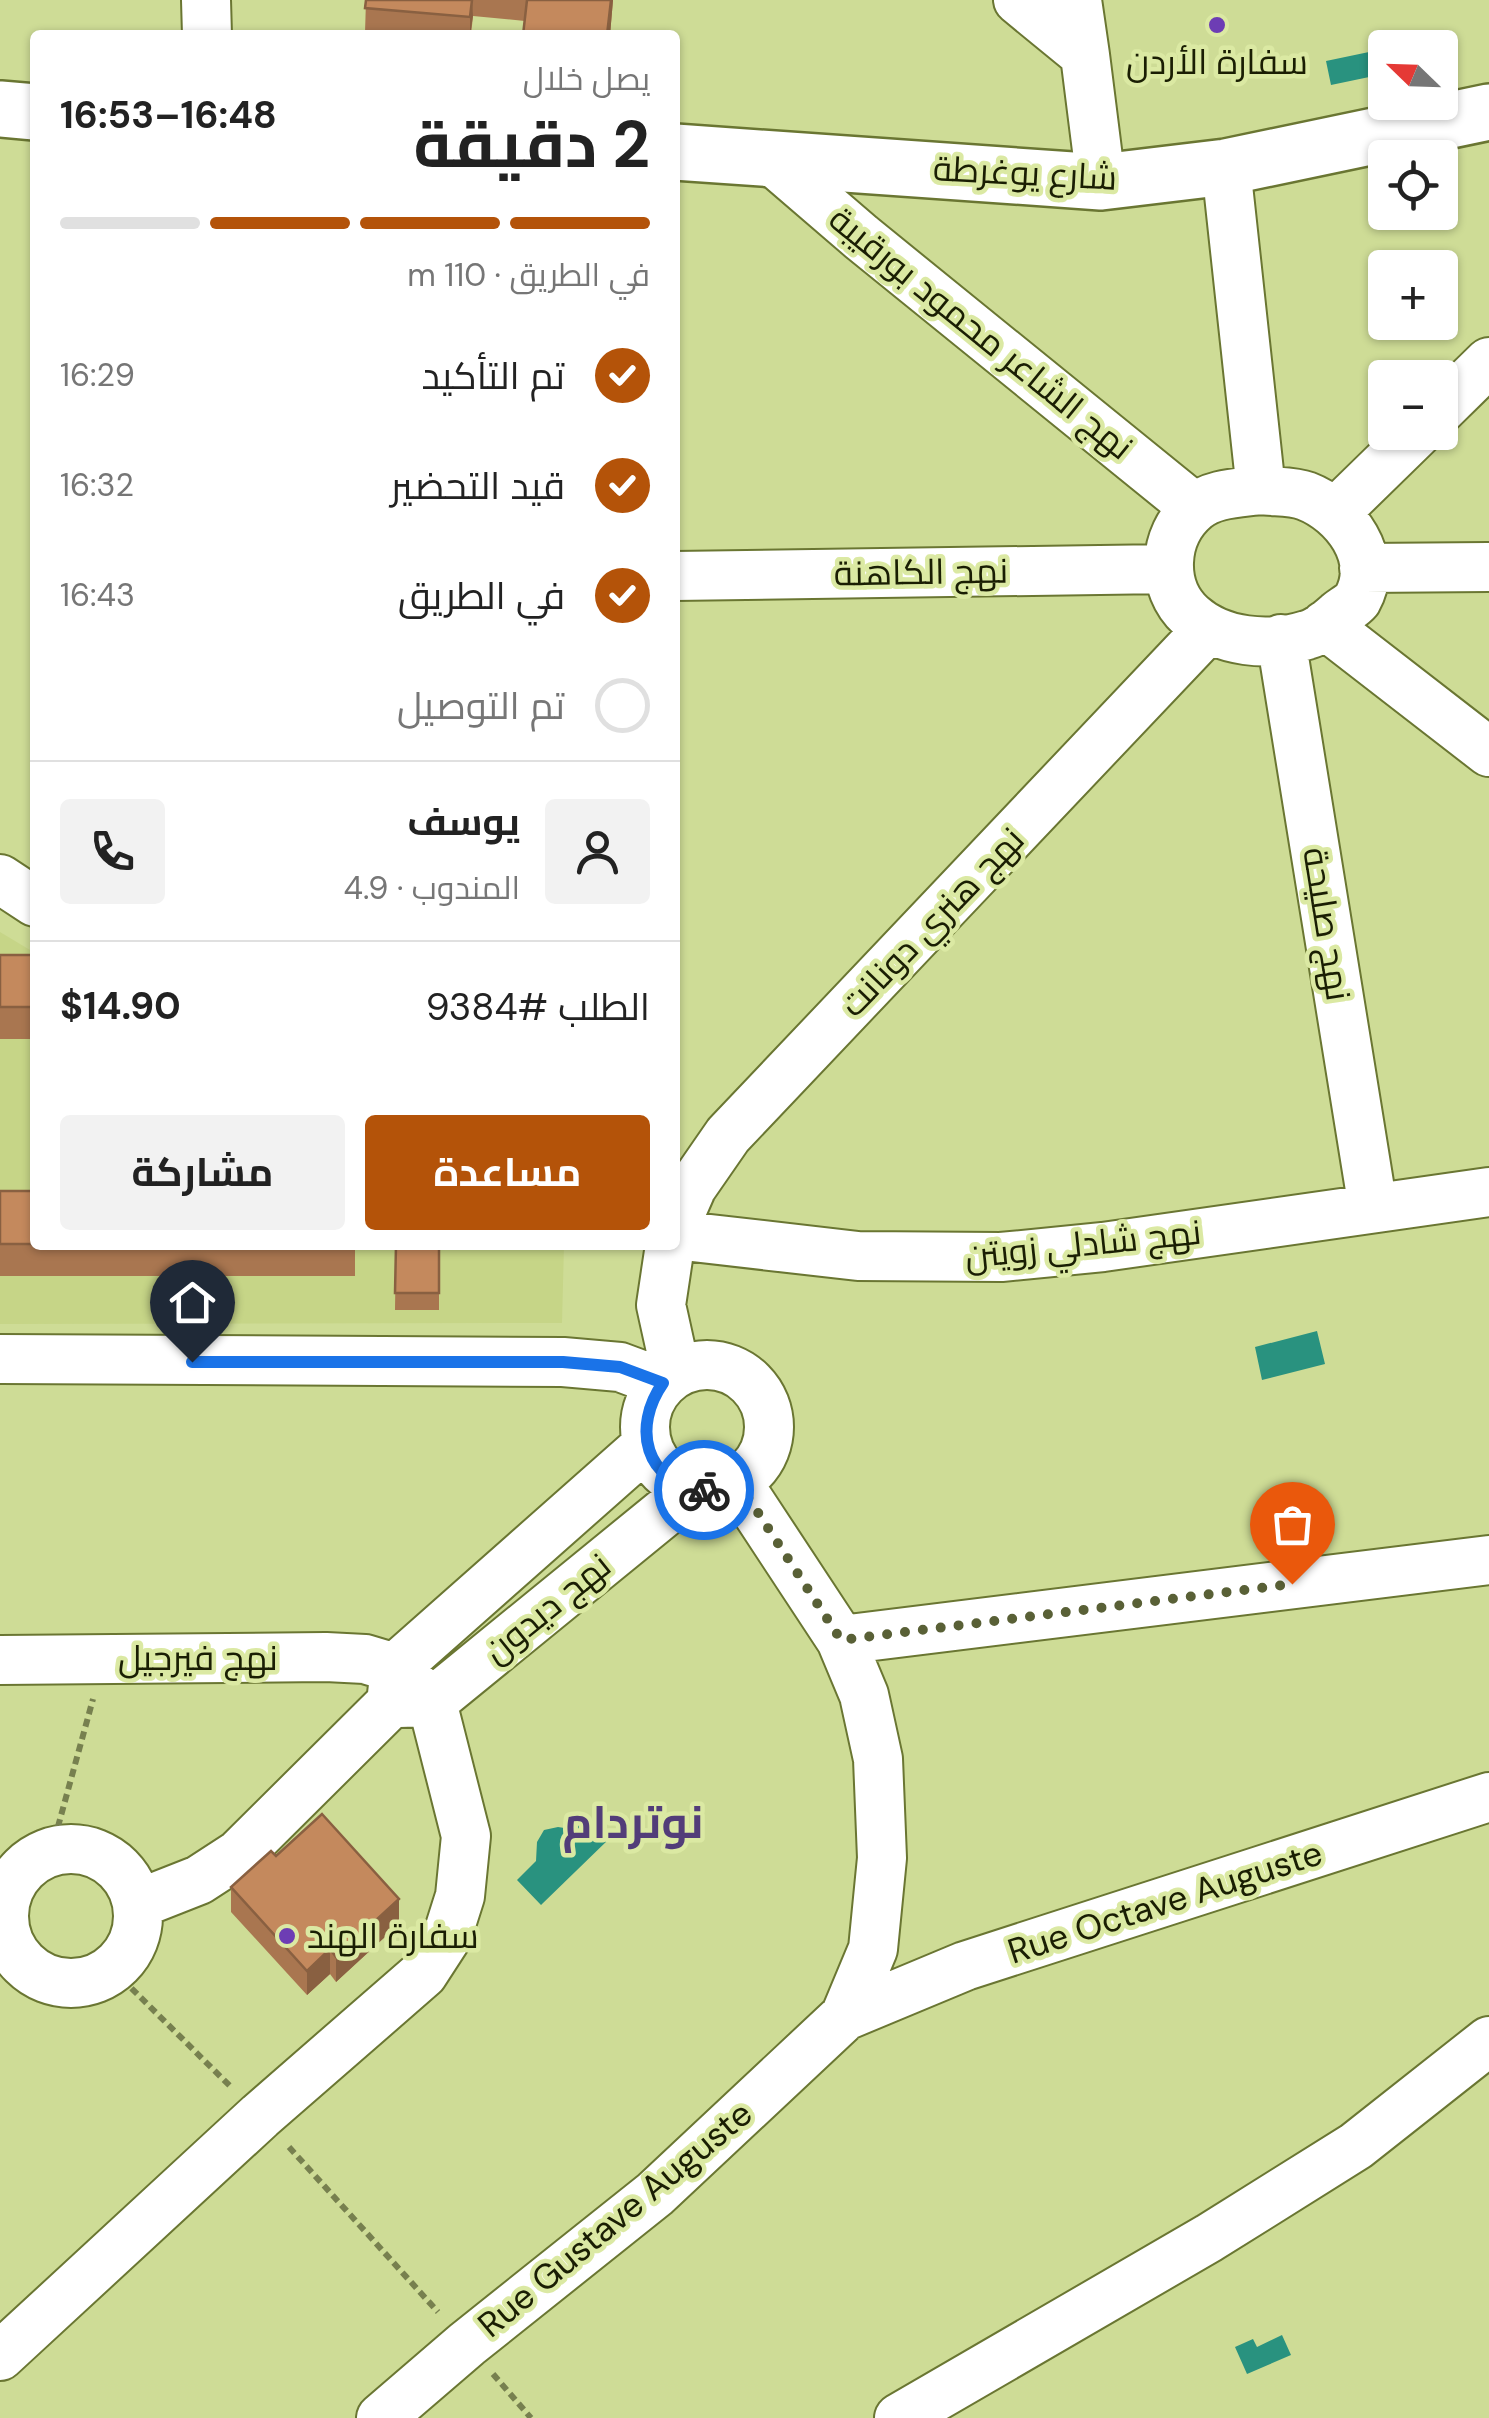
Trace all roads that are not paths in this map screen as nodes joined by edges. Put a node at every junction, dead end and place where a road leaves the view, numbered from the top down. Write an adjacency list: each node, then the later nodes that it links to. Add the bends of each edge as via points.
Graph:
1 (206, 0): 4 (street)
2 (1018, 0): 5 (street)
3 (1077, 0): 5 (street)
4 (207, 30)
5 (1085, 54): 12 (street)
6 (0, 109): 7 (main road)
7 (30, 112)
8 (1489, 112): 11 (main road, شارع يوغرطة)
9 (680, 152): 10 (main road, شارع يوغرطة)
10 (768, 157): 12 (main road, شارع يوغرطة); 17 (street, نهج الشاعر محمود بورقيبة)
11 (1226, 168): 12 (main road, شارع يوغرطة); 16 (street)
12 (1101, 182)
13 (1489, 362): 14 (street)
14 (1458, 392)
15 (1400, 450): 18 (street)
16 (1260, 490): 17 (street, via 1222,495); 18 (street, via 1305,495)
17 (1195, 508): 20 (street, via 1174,537)
18 (1336, 513): 21 (street, via 1358,539)
19 (1489, 567): 21 (street)
20 (1167, 568): 22 (street, نهج الكاهنة); 23 (street, via 1179,605)
21 (1364, 568): 24 (street, via 1356,600)
22 (680, 576)
23 (1207, 630): 24 (street, via 1242,641); 30 (street, نهج هنري دونانت, via 728,1135)
24 (1303, 632): 25 (street); 29 (street, نهج صليحة)
25 (1489, 752)
26 (0, 879): 27 (street)
27 (30, 899)
28 (1489, 1192): 29 (street, نهج شادلي زويتن)
29 (1373, 1208): 31 (street, نهج شادلي زويتن, via 1001,1257 858,1256)
30 (680, 1215)
31 (680, 1236)
32 (669, 1250): 34 (street, via 661,1304)
33 (0, 1359): 34 (street, via 563,1362)
34 (670, 1378): 35 (street, via 650,1401); 36 (street, via 694,1366 724,1368 762,1397 769,1415 764,1454 753,1470)
35 (647, 1445): 36 (street, via 672,1480); 40 (street, نهج ديدون)
36 (715, 1486): 38 (street); 40 (street, نهج ديدون)
37 (1489, 1560): 38 (street)
38 (841, 1640): 45 (street, via 864,1695 878,1759 882,1858 872,1949)
39 (0, 1660): 40 (street, نهج فيرجيل, via 365,1659)
40 (406, 1691): 43 (street, نهج ديدون, via 239,1854 199,1880); 47 (street, via 466,1836 460,1896 447,1937 422,1974)
41 (1489, 1797): 45 (street, Rue Octave Auguste, via 965,1966)
42 (6, 1884): 43 (street, via 51,1852 74,1849 116,1865); 44 (street)
43 (138, 1904): 44 (street, via 134,1940 113,1970 70,1984)
44 (14, 1981)
45 (846, 2016): 48 (street, Rue Gustave Auguste, via 655,2194)
46 (1489, 2041): 49 (street, via 1356,2146)
47 (0, 2356)
48 (382, 2418)
49 (900, 2418)

